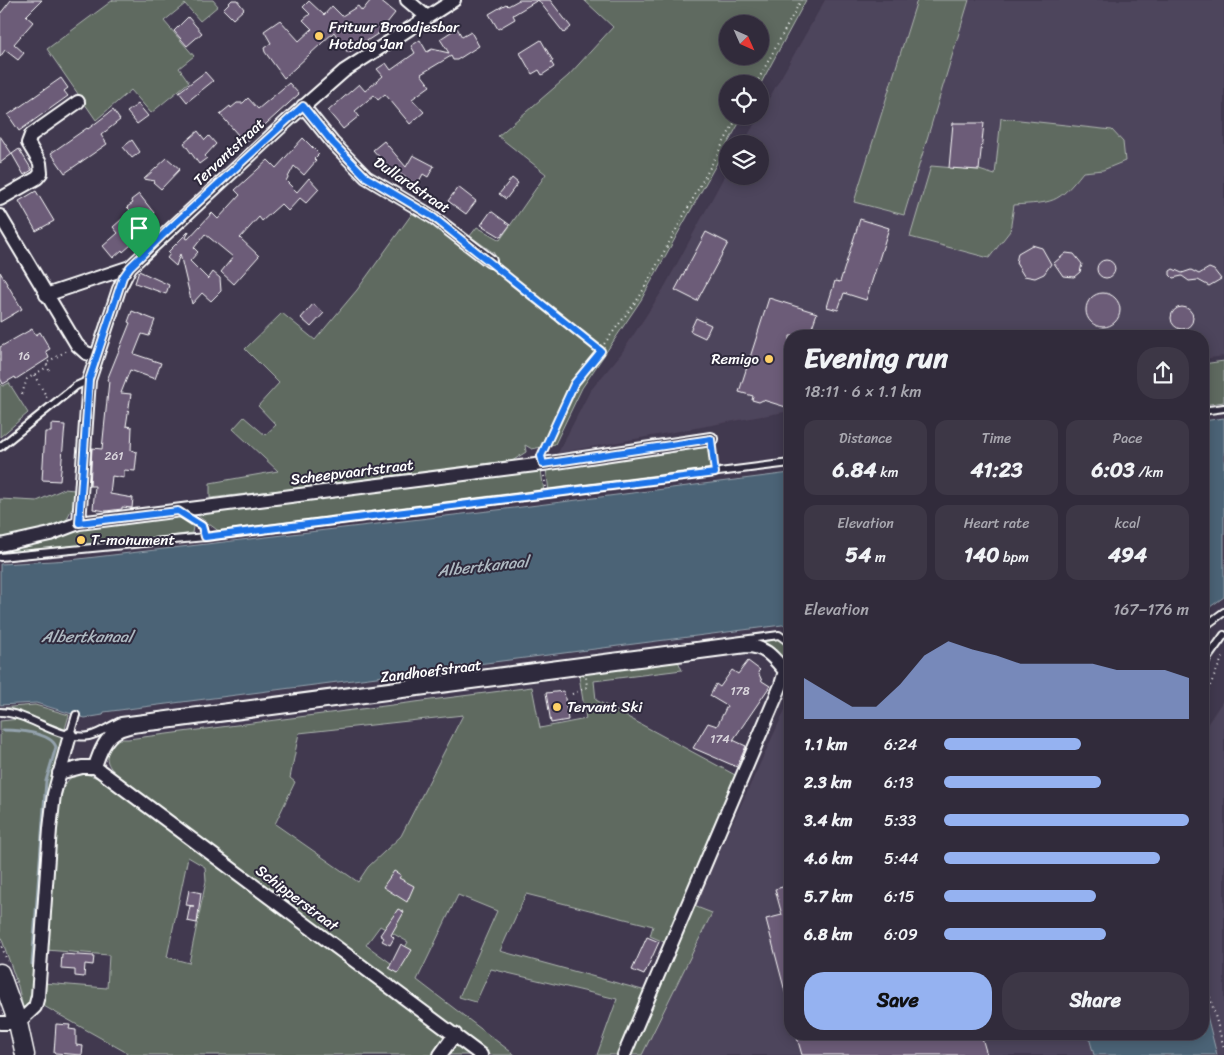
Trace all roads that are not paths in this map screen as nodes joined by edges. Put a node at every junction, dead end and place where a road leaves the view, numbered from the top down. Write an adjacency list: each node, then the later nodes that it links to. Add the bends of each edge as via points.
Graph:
1 (407, 0): 3 (street)
2 (454, 0): 3 (street, Tervantstraat)
3 (427, 17): 5 (street, Tervantstraat, via 344,71)
4 (78, 102): 6 (street, via 31,134 28,143 40,163 41,172 37,178)
5 (303, 106): 8 (street, Dullardstraat, via 366,177 433,217); 9 (street, Tervantstraat)
6 (0, 198)
7 (0, 216): 10 (street)
8 (490, 261)
9 (130, 267): 10 (street); 11 (street, Tervantstraat, via 123,277)
10 (46, 295): 11 (street, via 77,345)
11 (96, 356): 12 (street, Tervantstraat)
12 (89, 380): 16 (lane, via 76,386); 19 (street, Tervantstraat)
13 (1224, 408): 14 (lane)
14 (1209, 410)
15 (711, 439): 18 (street, Scheepvaartstraat)
16 (0, 446)
17 (784, 464): 20 (lane)
18 (178, 511): 19 (street, Scheepvaartstraat); 20 (lane, via 202,526)
19 (79, 523): 21 (street, Scheepvaartstraat, via 50,534)
20 (205, 537): 22 (lane)
21 (0, 545)
22 (0, 557)
23 (1224, 612): 24 (lane)
24 (1209, 622)
25 (779, 635): 26 (lane); 28 (lane); 34 (lane, via 121,721 89,736)
26 (784, 635)
27 (1224, 635): 29 (lane)
28 (784, 639)
29 (1209, 656)
30 (784, 666): 35 (street, Zandhoefstraat, via 755,646 121,728 105,741)
31 (784, 677): 44 (street, Zandhoefstraat)
32 (0, 712): 34 (lane, via 17,714)
33 (76, 715): 34 (lane)
34 (70, 735): 36 (street)
35 (95, 767): 36 (street); 40 (street, Schipperstraat)
36 (59, 773): 39 (street, via 50,829 38,996 35,1007)
37 (0, 973): 39 (street)
38 (0, 1023): 39 (street)
39 (18, 1023): 41 (street)
40 (454, 1034): 42 (street); 43 (street, Schipperstraat)
41 (25, 1055)
42 (440, 1055)
43 (481, 1055)
44 (624, 1055)

